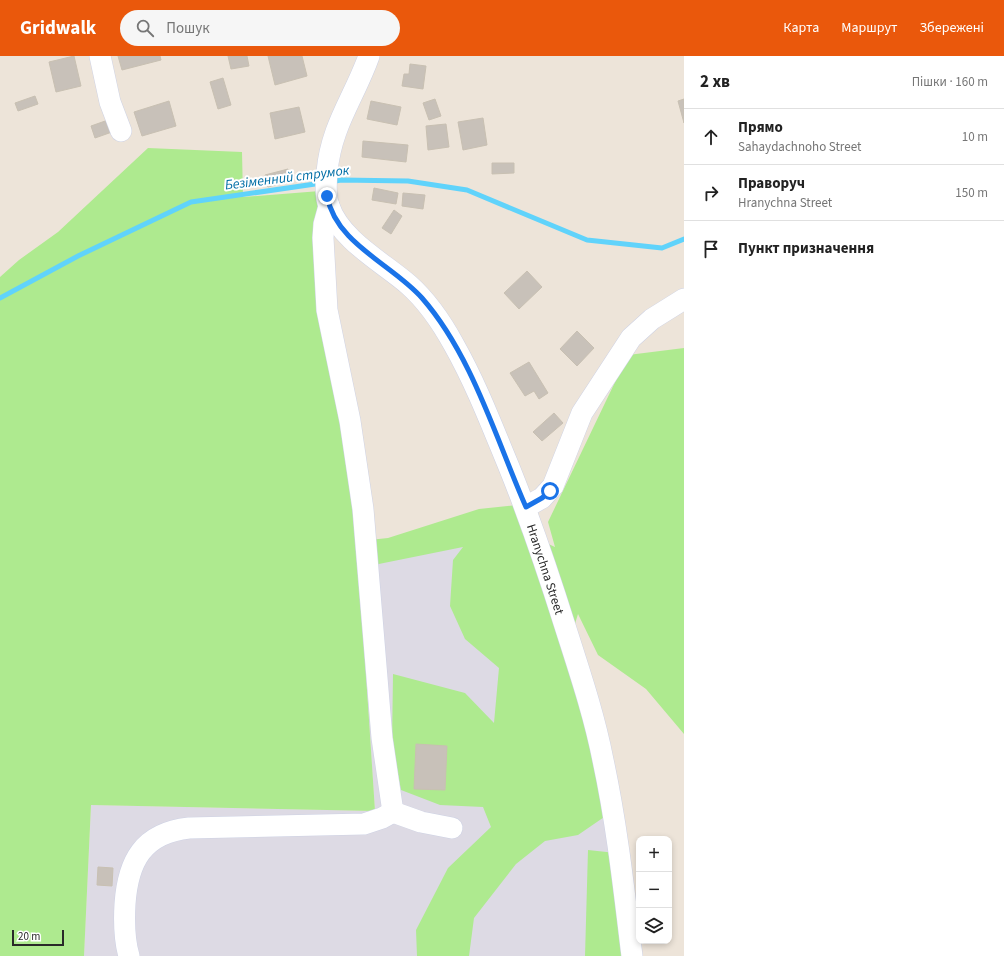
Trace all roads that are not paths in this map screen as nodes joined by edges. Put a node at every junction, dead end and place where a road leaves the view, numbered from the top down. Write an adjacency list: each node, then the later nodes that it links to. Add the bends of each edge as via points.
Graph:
1 (100, 56): 3 (street, via 110,102)
2 (369, 56): 4 (street, Hranychna Street, via 332,140 326,188)
3 (120, 131)
4 (329, 206): 6 (street, Hranychna Street, via 337,222 352,238 410,286 440,322 471,378); 7 (street, via 323,238 326,304 350,421 362,509 382,738)
5 (684, 299): 6 (street, via 652,319 632,338 582,413 553,486 542,498)
6 (526, 507): 10 (street, Hranychna Street, via 594,717 619,848)
7 (393, 812): 8 (street, via 421,822); 9 (street, via 364,824 189,828 160,835 142,850 129,875 125,914)
8 (452, 828)
9 (129, 956)
10 (632, 956)

